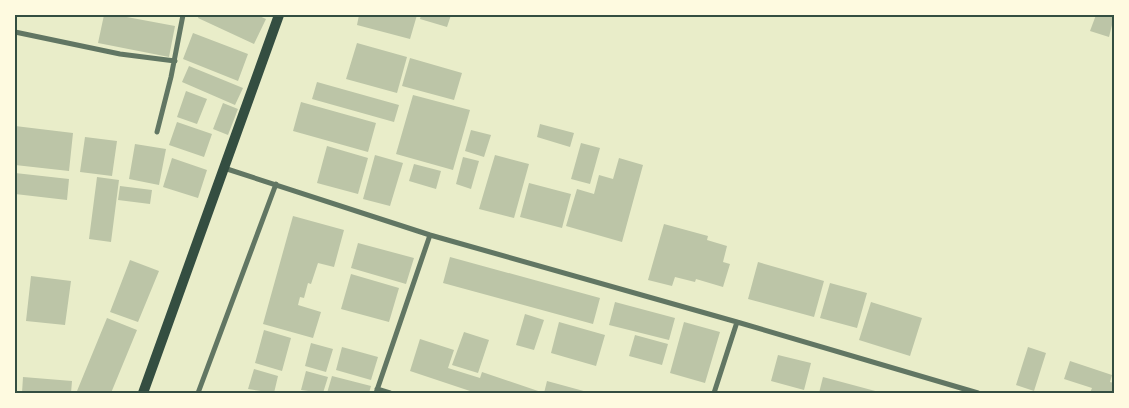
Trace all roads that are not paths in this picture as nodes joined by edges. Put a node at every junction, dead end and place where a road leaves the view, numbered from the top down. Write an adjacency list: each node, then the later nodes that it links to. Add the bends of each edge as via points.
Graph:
1 (183, 15): 4 (street)
2 (279, 15): 6 (main road)
3 (15, 32): 4 (street, via 120,54)
4 (175, 60): 5 (street)
5 (157, 132)
6 (223, 168): 7 (street); 11 (main road)
7 (276, 184): 8 (street); 12 (street)
8 (430, 235): 9 (street); 10 (street)
9 (737, 322): 14 (street); 15 (street)
10 (377, 391): 13 (street)
11 (143, 393)
12 (198, 393)
13 (390, 393)
14 (714, 393)
15 (978, 393)

